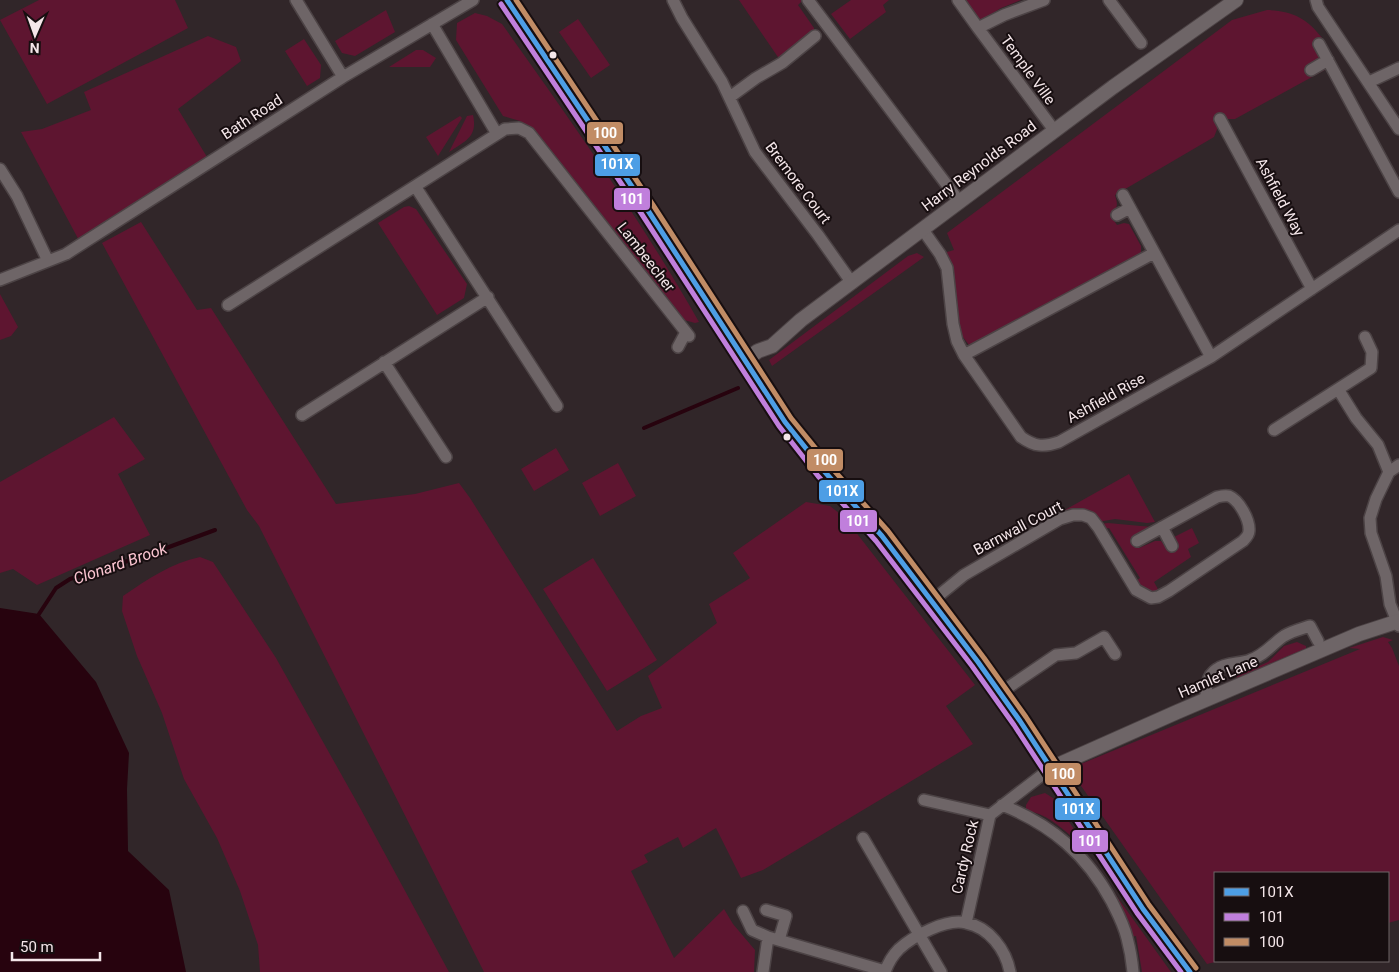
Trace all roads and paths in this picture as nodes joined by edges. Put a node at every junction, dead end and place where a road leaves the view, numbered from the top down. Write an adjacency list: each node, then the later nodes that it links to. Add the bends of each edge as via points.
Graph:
1 (296, 0): 19 (street)
2 (473, 0): 11 (street, Bath Road)
3 (507, 0): 46 (main road, via 647,208)
4 (673, 0): 21 (street, Bremore Court)
5 (808, 0): 30 (street)
6 (958, 0): 12 (street, Temple Ville)
7 (1044, 0): 12 (street, Temple Ville)
8 (1109, 0): 14 (street)
9 (1236, 0): 24 (street, Harry Reynolds Road)
10 (1316, 0): 20 (street, via 1318,8)
11 (432, 24): 19 (street, Bath Road); 25 (street)
12 (978, 28): 24 (street, Temple Ville)
13 (815, 36): 21 (street, via 782,63)
14 (1141, 43)
15 (1320, 44): 16 (street)
16 (1328, 60): 18 (street); 28 (street)
17 (1399, 68): 20 (street)
18 (1311, 70)
19 (342, 77): 36 (street, Bath Road, via 97,235)
20 (1369, 82): 23 (street)
21 (730, 97): 38 (street, Bremore Court, via 755,152)
22 (1220, 119): 39 (street, Ashfield Way)
23 (1399, 129)
24 (1054, 130): 30 (street, Harry Reynolds Road)
25 (497, 134): 27 (street, Lambeecher); 43 (street, Lambeecher, via 511,128 529,133 687,334)
26 (0, 169): 36 (street)
27 (415, 186): 40 (street); 41 (street, Lambeecher)
28 (1399, 192)
29 (1123, 195): 31 (street)
30 (959, 201): 33 (street, Harry Reynolds Road)
31 (1130, 208): 32 (street); 35 (street)
32 (1118, 215)
33 (922, 230): 38 (street, Harry Reynolds Road); 44 (street, Ashfield Rise, via 947,268 952,324)
34 (1399, 230): 39 (street, Ashfield Rise)
35 (1154, 252): 44 (street); 45 (street)
36 (48, 261): 37 (street, Bath Road)
37 (0, 280)
38 (852, 283): 46 (street, Harry Reynolds Road, via 772,346)
39 (1312, 289): 45 (street, Ashfield Rise)
40 (488, 297): 47 (street); 49 (street)
41 (228, 305)
42 (1365, 337): 48 (street, via 1372,352 1371,368)
43 (678, 347)
44 (964, 355): 45 (street, Ashfield Rise, via 1021,437 1038,446 1059,442)
45 (1211, 357)
46 (744, 361): 57 (main road, via 785,422 882,536)
47 (384, 362): 50 (street); 52 (street)
48 (1338, 389): 51 (street); 53 (street)
49 (557, 406)
50 (302, 415)
51 (1274, 430)
52 (446, 457)
53 (1394, 468): 58 (street, via 1376,499 1370,518 1390,604)
54 (1162, 527): 55 (street, Barnwall Court); 56 (street); 57 (street, Barnwall Court, via 1224,495 1238,502 1247,518 1249,534 1243,542 1169,591 1151,598 1136,590 1091,518 1073,514 964,575)
55 (1137, 541)
56 (1172, 546)
57 (932, 601): 61 (main road)
58 (1398, 623): 62 (street, Hamlet Lane, via 1359,634)
59 (1318, 641): 62 (street, via 1310,626 1290,632 1261,656 1216,669 1209,676)
60 (1115, 654): 61 (street, via 1104,637 1076,653 1056,655)
61 (1000, 693): 63 (main road)
62 (1206, 700): 63 (street, Hamlet Lane)
63 (1051, 768): 65 (street, Cardy Rock); 78 (main road, via 1143,909)
64 (924, 800): 66 (street)
65 (1002, 806): 66 (street, Cardy Rock); 77 (street, via 1059,836 1102,882 1121,918)
66 (990, 815): 70 (street, Cardy Rock)
67 (863, 838): 71 (street)
68 (766, 910): 72 (street, via 786,916)
69 (743, 911): 72 (street, via 752,930)
70 (966, 922): 71 (street, via 954,922); 76 (street, via 995,940 1004,953)
71 (920, 935): 74 (street, via 900,948); 75 (street)
72 (774, 938): 73 (street); 74 (street)
73 (763, 972)
74 (885, 972)
75 (941, 972)
76 (1010, 972)
77 (1133, 972)
78 (1190, 972)

